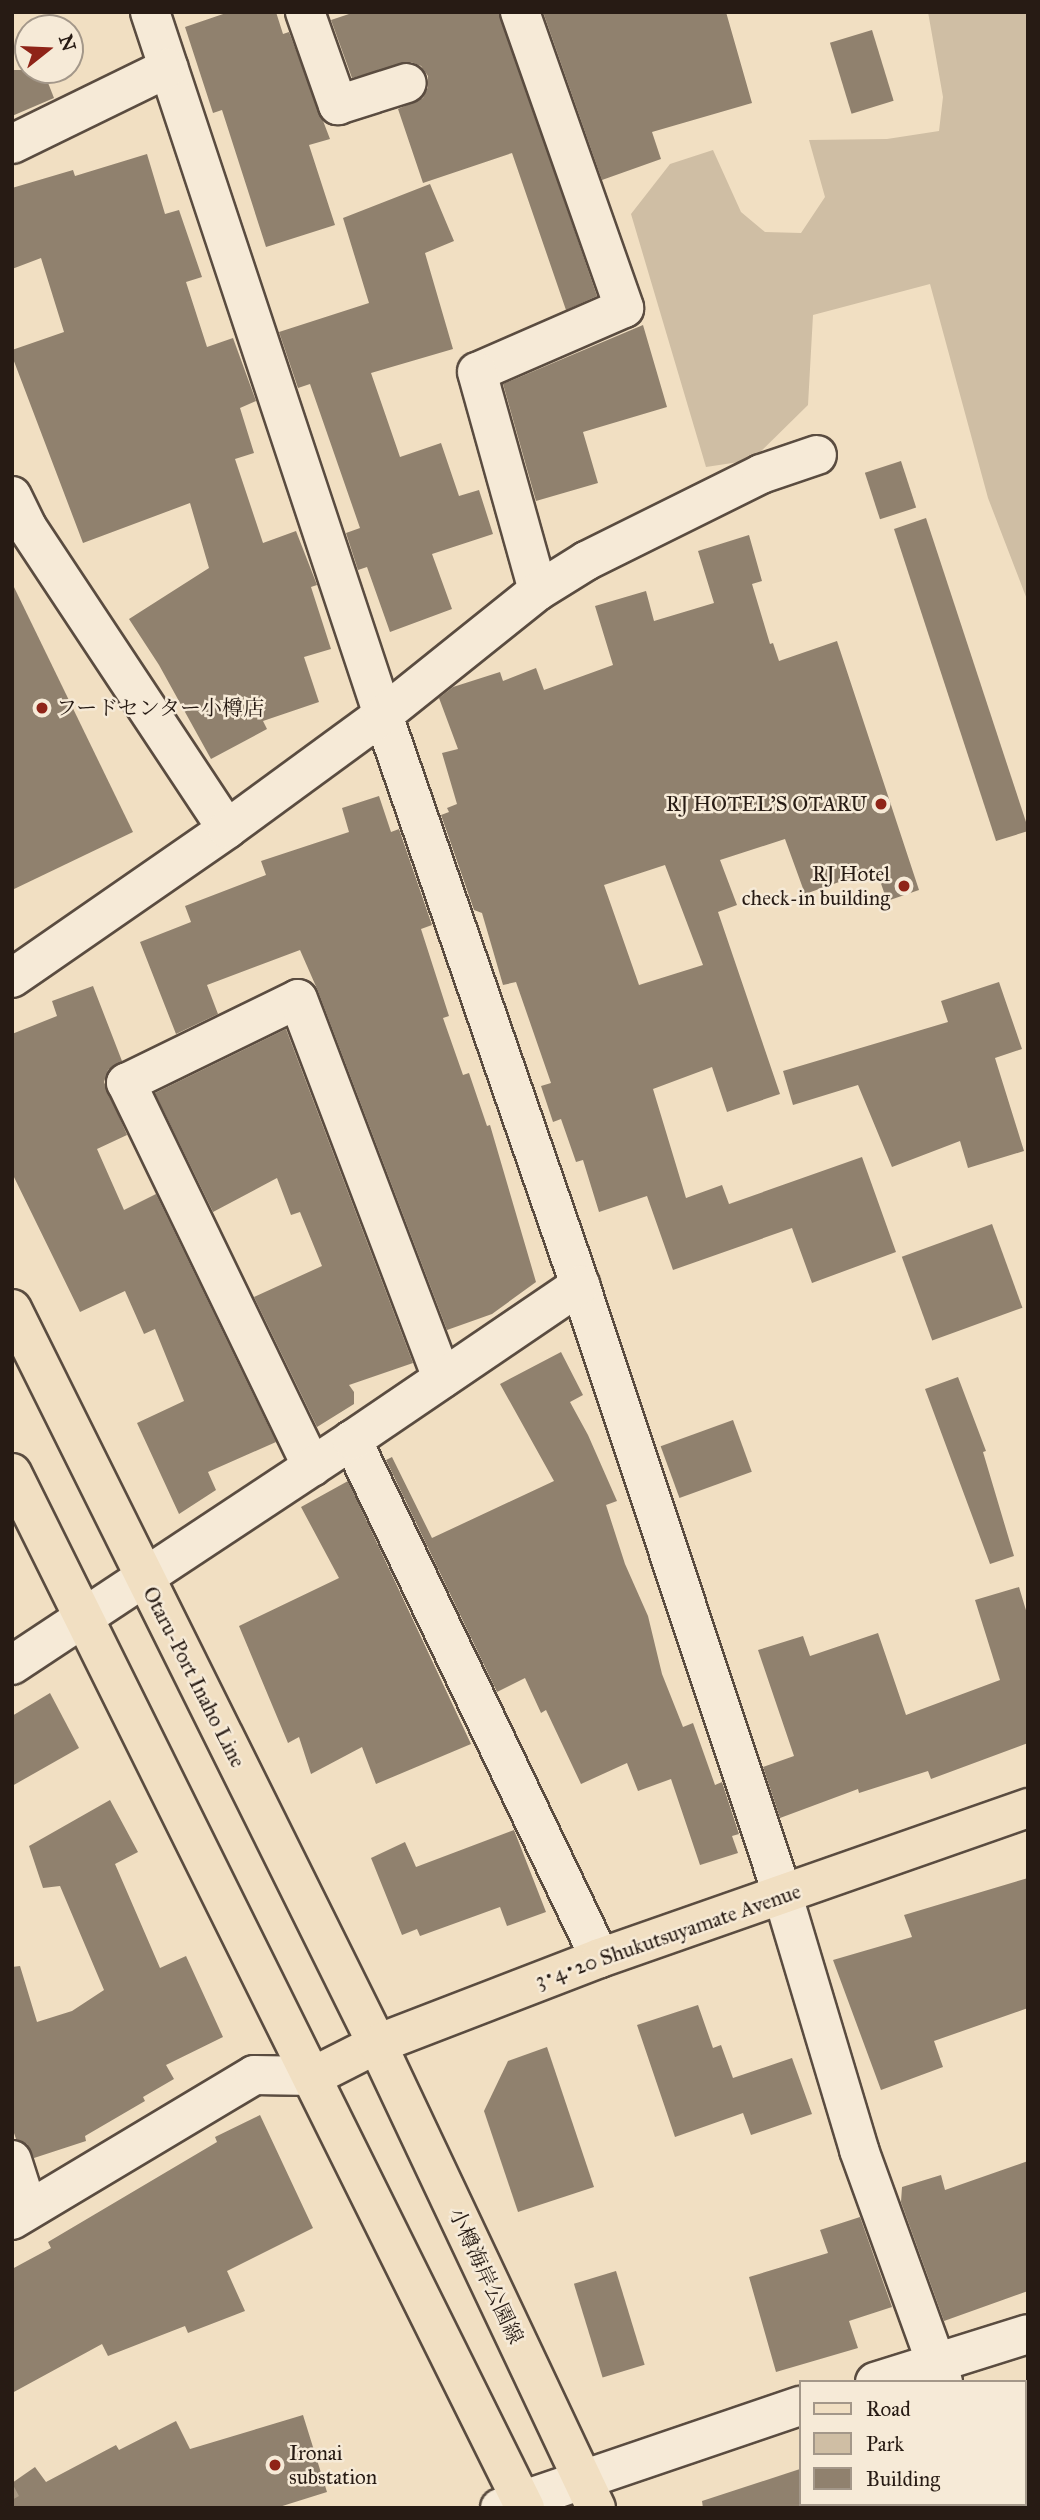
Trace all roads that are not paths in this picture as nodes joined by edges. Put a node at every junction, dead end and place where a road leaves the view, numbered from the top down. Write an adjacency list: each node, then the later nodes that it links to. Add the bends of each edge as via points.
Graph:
1 (150, 12): 4 (street)
2 (305, 12): 5 (street, via 338,105)
3 (520, 12): 9 (street, via 624,308 477,372)
4 (169, 68): 6 (street); 10 (street)
5 (407, 83)
6 (12, 144)
7 (817, 455): 9 (street, via 761,474 586,561)
8 (12, 496): 11 (street, via 27,527)
9 (538, 591): 10 (street)
10 (383, 715): 11 (street); 13 (street)
11 (227, 829): 12 (street)
12 (12, 978)
13 (579, 1284): 15 (street); 23 (street)
14 (12, 1309): 19 (main road, Otaru-Port Inaho Line)
15 (442, 1379): 16 (street); 17 (street, via 298,999 126,1083)
16 (352, 1440): 17 (street); 24 (street)
17 (312, 1467): 19 (street)
18 (12, 1473): 20 (main road)
19 (144, 1577): 20 (street); 25 (main road, Otaru-Port Inaho Line)
20 (82, 1619): 21 (street); 26 (main road)
21 (12, 1665)
22 (1028, 1808): 23 (main road, 3･4･20 Shukutsuyamate Avenue)
23 (783, 1896): 24 (main road, 3･4･20 Shukutsuyamate Avenue); 30 (street, via 859,2150)
24 (600, 1958): 25 (main road, 3･4･20 Shukutsuyamate Avenue)
25 (377, 2044): 26 (main road, 3･4･20 Shukutsuyamate Avenue); 33 (main road, 小樽海岸公園線)
26 (314, 2076): 28 (street, via 254,2076); 34 (main road)
27 (12, 2160): 28 (street)
28 (20, 2215)
29 (1028, 2334): 30 (street)
30 (940, 2372): 31 (street)
31 (888, 2380)
32 (799, 2406): 33 (street)
33 (589, 2493): 34 (street)
34 (516, 2506)

